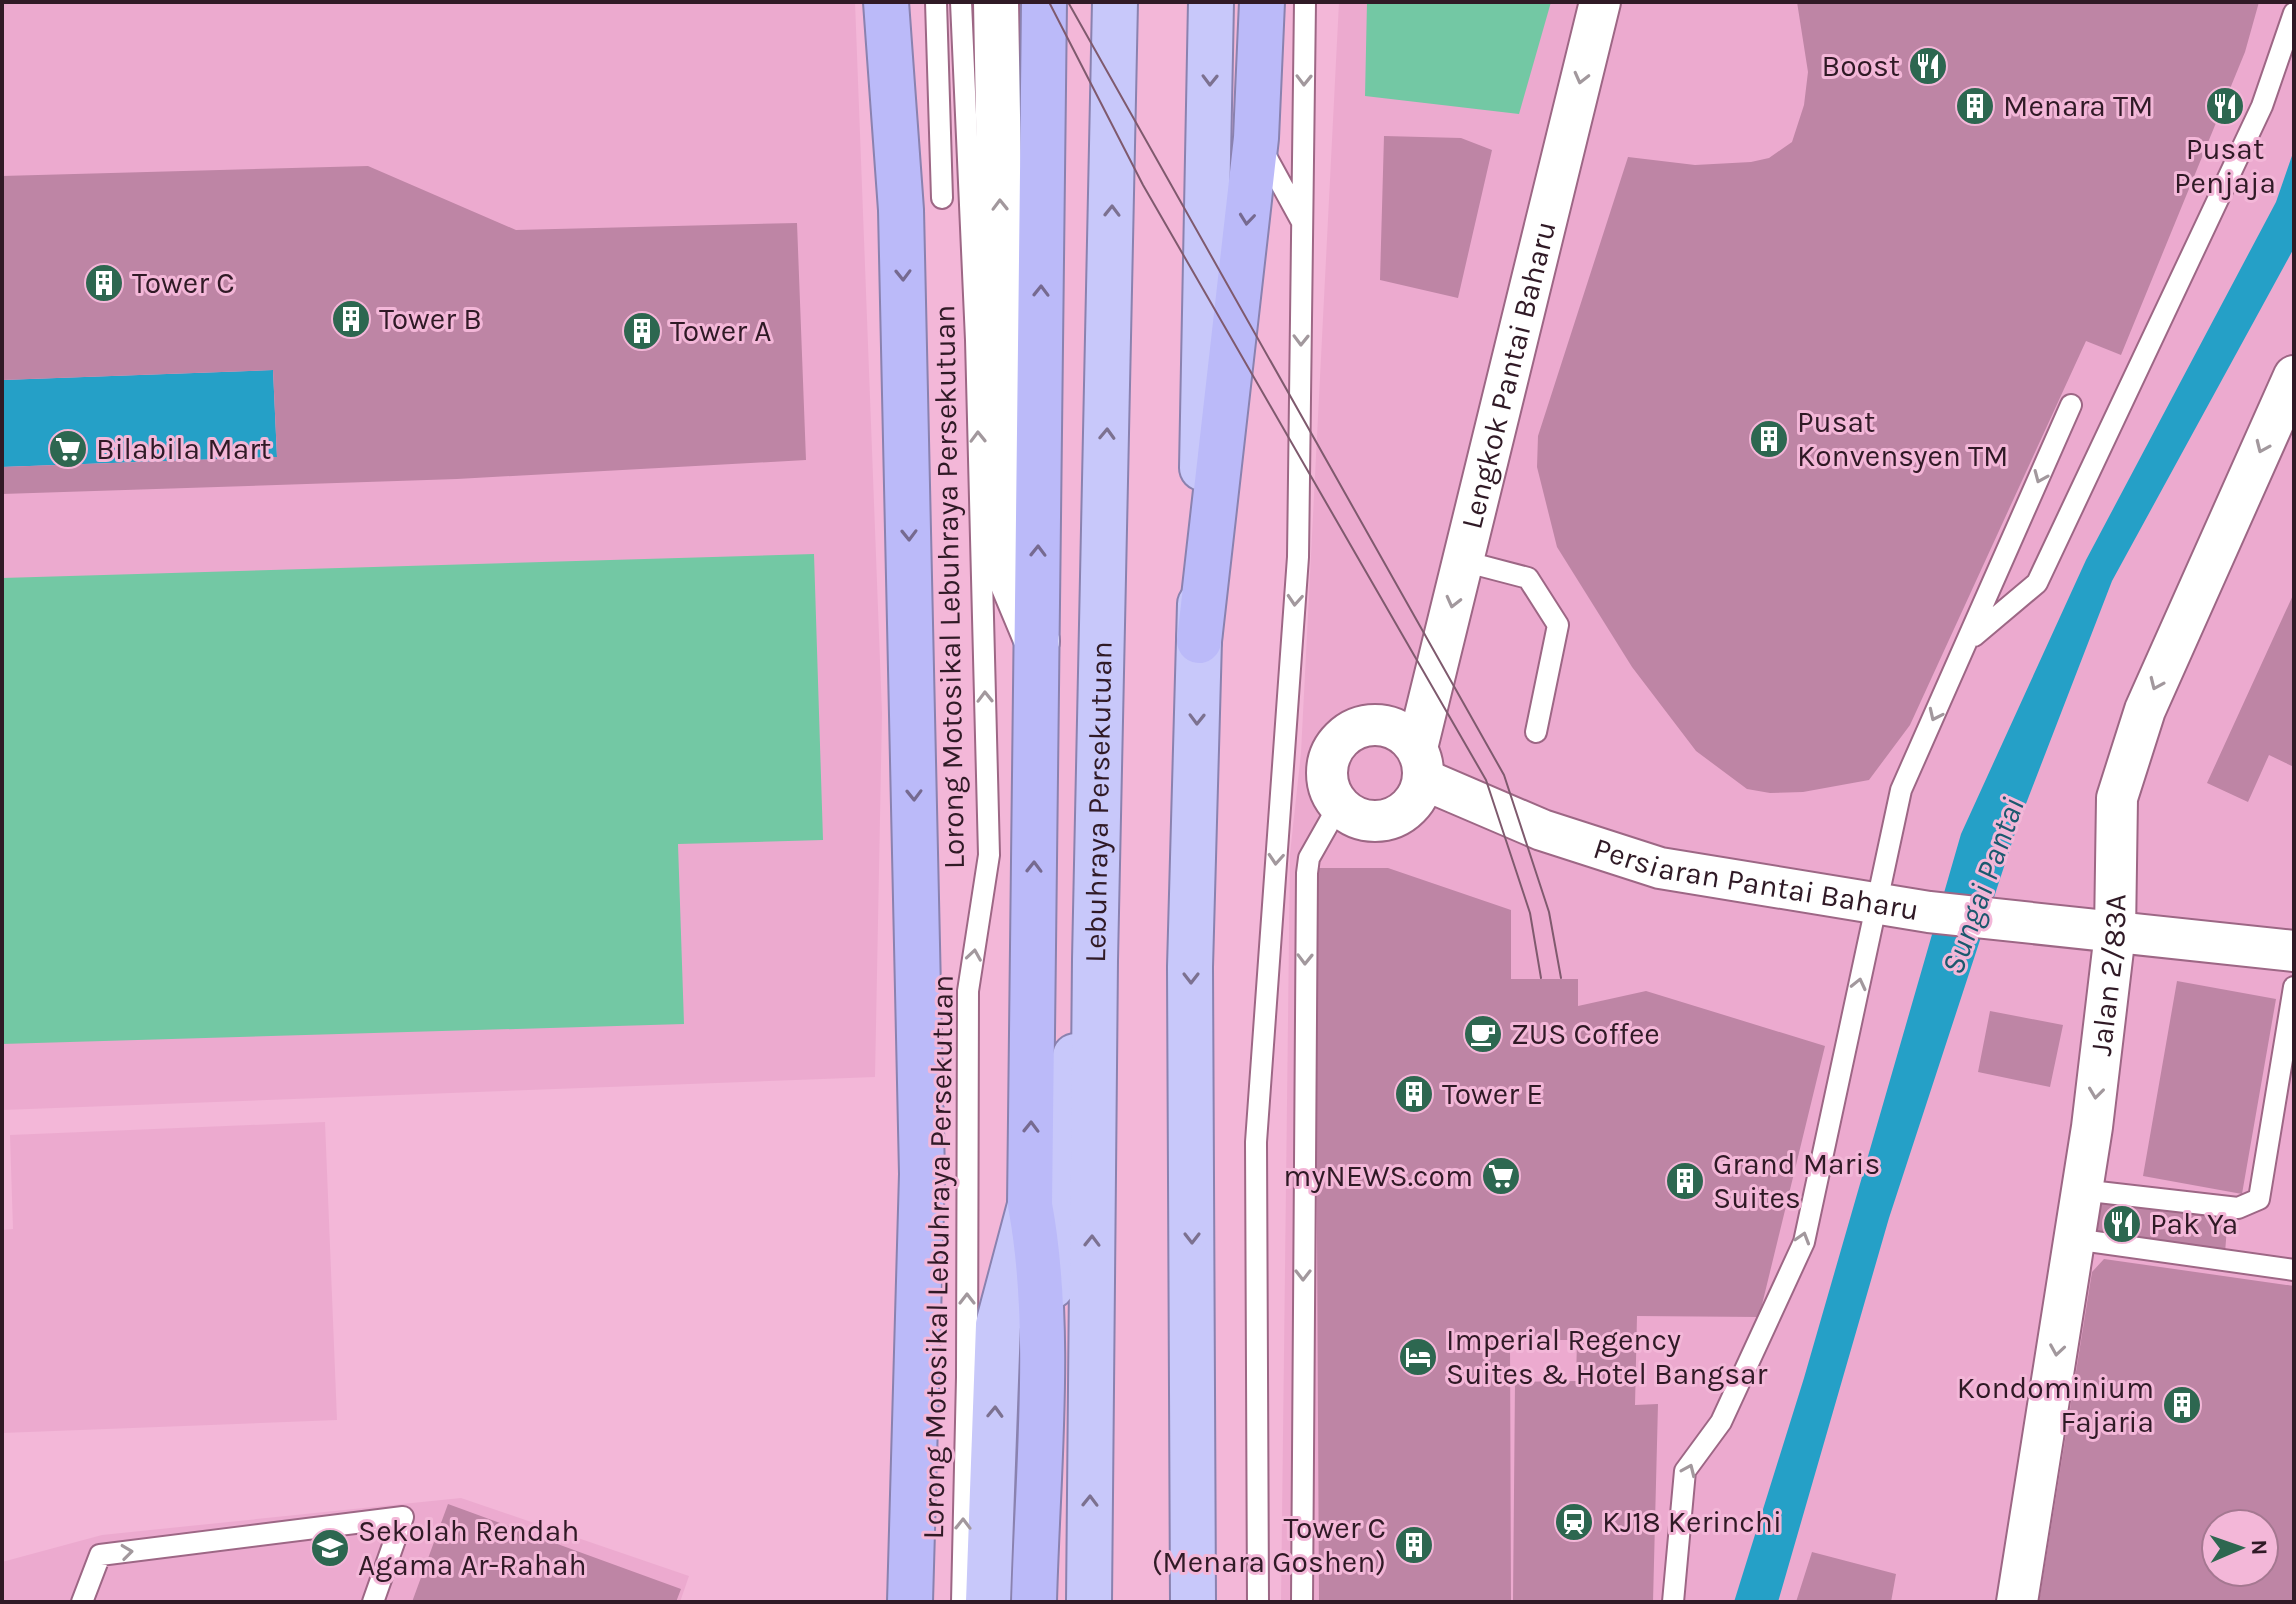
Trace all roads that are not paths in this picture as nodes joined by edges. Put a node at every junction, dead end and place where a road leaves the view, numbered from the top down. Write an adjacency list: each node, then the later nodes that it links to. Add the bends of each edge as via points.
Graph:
1 (886, 2): 14 (highway)
2 (901, 2): 14 (highway)
3 (936, 2): 14 (lane)
4 (961, 2): 37 (lane, Lorong Motosikal Lebuhraya Persekutuan, one-way to 4, via 968,991 989,855)
5 (996, 2): 20 (street, one-way to 5, via 1006,567)
6 (1044, 2): 20 (highway, one-way to 6)
7 (1115, 2): 28 (highway, Lebuhraya Persekutuan, one-way to 7)
8 (1211, 2): 21 (highway, one-way to 21)
9 (1262, 2): 13 (highway)
10 (1305, 2): 15 (lane, one-way to 15)
11 (1600, 2): 18 (street, Lengkok Pantai Baharu, one-way to 18)
12 (2294, 13): 19 (lane, via 2262,106 2037,583)
13 (1256, 138): 15 (lane); 21 (highway, one-way to 21)
14 (921, 204): 36 (highway, one-way to 36, via 922,1174)
15 (1302, 223): 42 (lane, one-way to 42, via 1298,557 1256,1142)
16 (2294, 376): 26 (street, Jalan 2/83A, one-way to 26, via 2145,710 2117,798)
17 (2071, 405): 19 (lane, one-way to 19)
18 (1463, 561): 22 (lane, via 1528,578 1558,625); 23 (street, Lengkok Pantai Baharu, one-way to 23)
19 (1969, 640): 25 (lane, one-way to 25, via 1901,790)
20 (1037, 641): 31 (highway, one-way to 20)
21 (1199, 641): 41 (highway, one-way to 41, via 1190,967)
22 (1536, 732)
23 (1420, 764): 24 (street, via 1409,807 1381,821 1366,820); 24 (street, via 1406,736 1377,725 1347,734 1329,760 1331,791); 25 (street, Persiaran Pantai Baharu, via 1542,830 1660,868)
24 (1339, 805): 43 (lane, one-way to 43, via 1309,858 1307,873 1309,1235)
25 (1877, 904): 26 (street, Persiaran Pantai Baharu); 44 (lane, one-way to 25, via 1685,1471 1721,1422 1804,1242)
26 (2115, 933): 27 (street, Persiaran Pantai Baharu); 30 (street, Jalan 2/83A, one-way to 30)
27 (2294, 951)
28 (1095, 960): 39 (highway, via 1061,1123); 40 (highway, Lebuhraya Persekutuan, one-way to 28)
29 (2294, 987): 30 (lane, via 2259,1199 2238,1208)
30 (2081, 1190): 32 (street, Jalan 2/83A)
31 (1030, 1205): 38 (highway, one-way to 31, via 998,1325); 39 (highway, via 1038,1248 1041,1343)
32 (2074, 1239): 33 (lane); 45 (street, Jalan 2/83A, one-way to 45, via 2045,1487)
33 (2294, 1270)
34 (82, 1602): 35 (lane, one-way to 35, via 100,1555 403,1517)
35 (373, 1602)
36 (910, 1602)
37 (962, 1602)
38 (988, 1602)
39 (1034, 1602)
40 (1089, 1602)
41 (1193, 1602)
42 (1258, 1602)
43 (1302, 1602)
44 (1673, 1602)
45 (2017, 1602)

